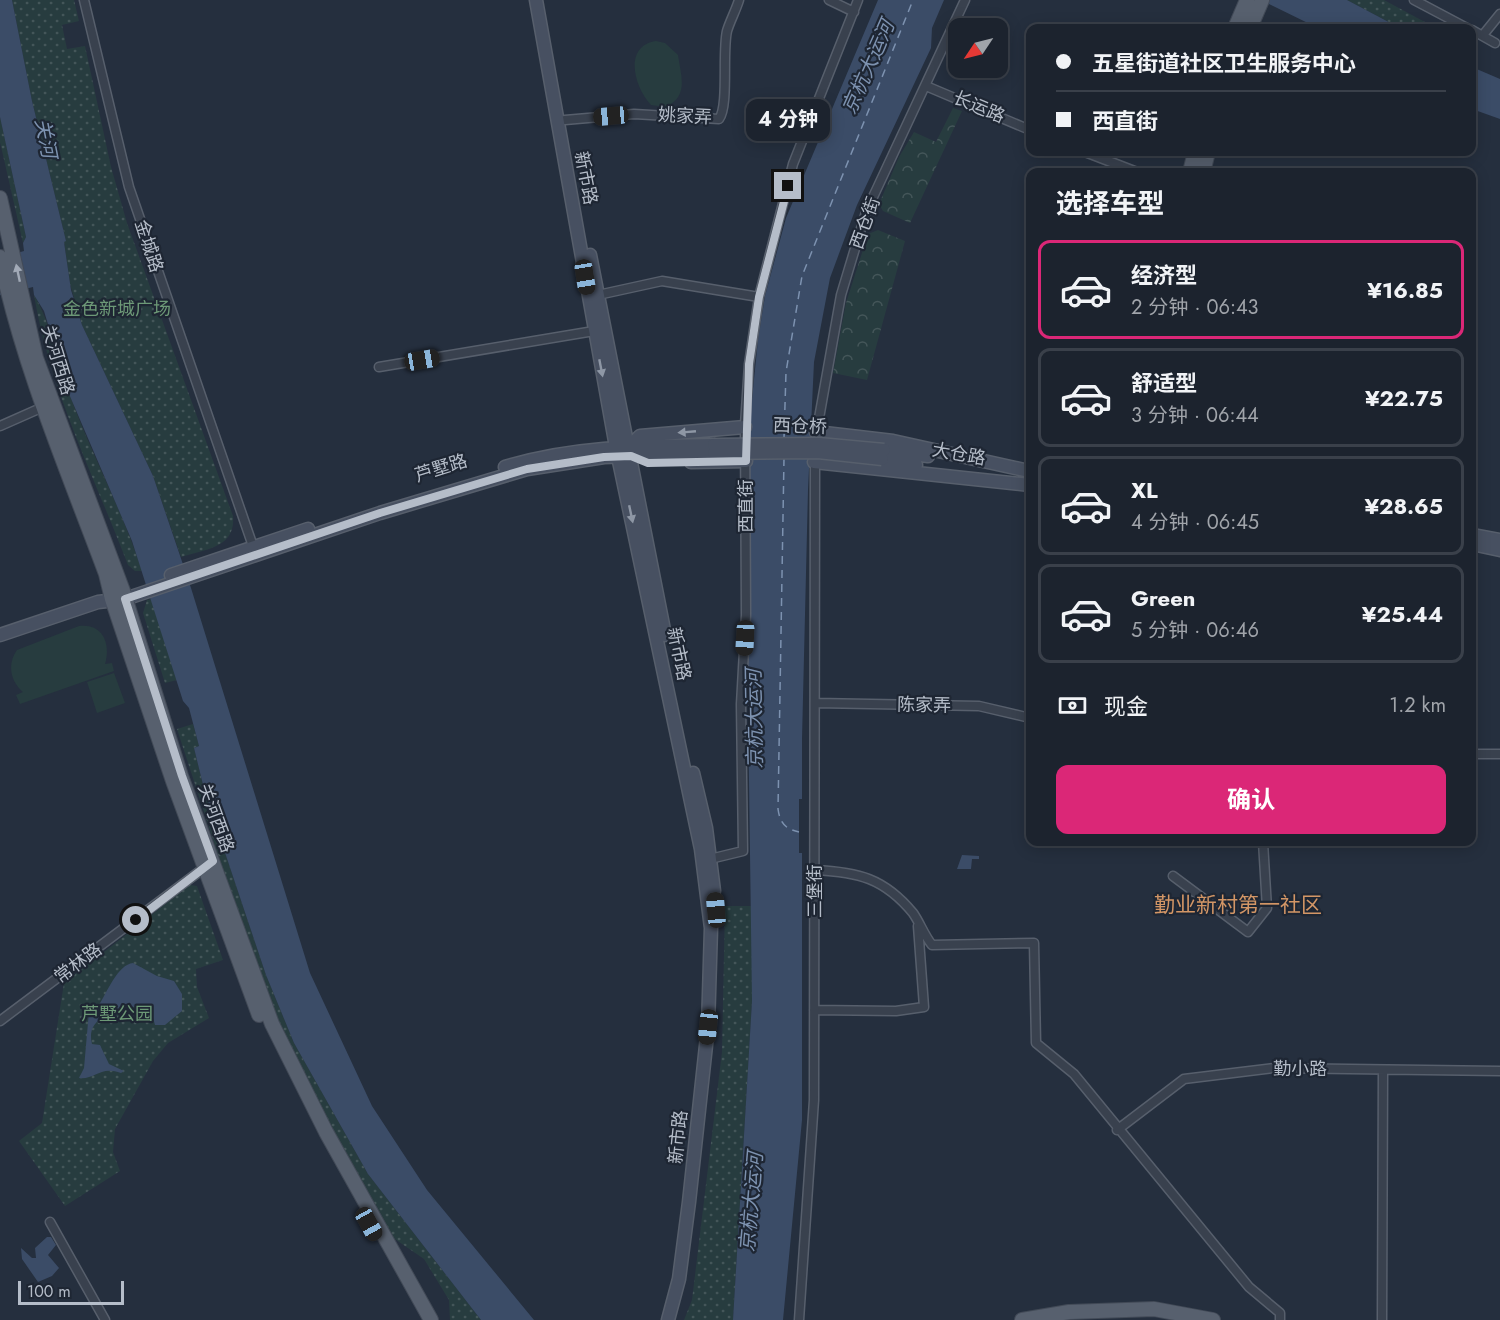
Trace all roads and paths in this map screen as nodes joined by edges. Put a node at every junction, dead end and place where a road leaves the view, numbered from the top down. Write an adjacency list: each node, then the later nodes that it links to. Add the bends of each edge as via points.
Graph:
1 (84, 0): 48 (street, 金城路, via 129,187)
2 (536, 0): 30 (street, 新市路)
3 (543, 0): 20 (street, 新市路)
4 (739, 0): 20 (street, 姚家弄, via 727,31 723,82 726,104 719,119 634,114)
5 (829, 0): 11 (street)
6 (858, 0): 11 (street, 西直街)
7 (965, 0): 19 (street, 西仓街)
8 (1247, 0): 13 (main road)
9 (1262, 0): 14 (main road)
10 (1414, 0): 15 (street)
11 (854, 12): 28 (street, 西直街, via 794,164)
12 (1500, 14): 17 (street)
13 (1237, 24)
14 (1252, 24)
15 (1459, 24)
16 (1476, 32): 17 (street)
17 (1483, 35): 18 (street)
18 (1495, 43)
19 (926, 86): 21 (street, 长运路); 35 (street, 西仓街, via 864,219 841,295)
20 (565, 120): 27 (street, 新市路)
21 (1026, 128)
22 (1095, 156): 23 (street)
23 (1127, 168)
24 (0, 198): 25 (main road)
25 (7, 239): 29 (main road, one-way to 25)
26 (0, 257): 29 (main road)
27 (598, 295): 28 (street, via 662,281); 37 (street, 新市路)
28 (759, 297): 34 (street, 西直街)
29 (18, 306): 32 (main road, 关河西路); 50 (main road, 关河西路)
30 (594, 331): 31 (street); 37 (street, 新市路, one-way to 37)
31 (379, 367)
32 (43, 407): 33 (street); 50 (main road, 关河西路, via 106,574)
33 (0, 426)
34 (745, 427): 37 (street, one-way to 37, via 640,436); 39 (street, 西直街)
35 (816, 432): 40 (street, 西仓街); 41 (street, via 893,441)
36 (714, 449): 37 (street, 芦墅路); 38 (street, 西仓桥, bridge, via 819,444)
37 (624, 452): 39 (street, via 648,463); 48 (street, 芦墅路, via 602,447 529,459); 57 (street, 新市路); 72 (street, 新市路, one-way to 72, via 701,849 711,928 708,1027 692,1179 679,1279)
38 (883, 454): 42 (street, 大仓路); 43 (street, 大仓路)
39 (746, 461): 57 (street, 西直街, via 746,615 741,705 743,850)
40 (814, 462): 44 (street); 52 (street, 三堡街)
41 (1026, 470)
42 (1026, 471)
43 (1026, 484)
44 (1026, 485)
45 (1476, 536): 46 (street)
46 (1500, 540)
47 (1476, 545): 49 (street)
48 (254, 550): 50 (street, 芦墅路)
49 (1500, 550)
50 (120, 596): 51 (street); 58 (main road, 关河西路)
51 (0, 635)
52 (816, 703): 53 (street, 陈家弄, via 979,706); 59 (street, 三堡街)
53 (1026, 717)
54 (1476, 754): 55 (street)
55 (1500, 754)
56 (1263, 846): 60 (street, via 1267,908 1248,932)
57 (710, 859): 73 (street, 新市路, via 717,927 715,1029 684,1294)
58 (209, 864): 63 (street, 常林路); 70 (main road, 关河西路, via 244,979 280,1063); 71 (main road, 关河西路, via 294,1071)
59 (815, 870): 61 (street, via 852,872 869,878 894,895); 62 (street, 三堡街)
60 (1173, 876)
61 (918, 921): 62 (street, via 924,1007 896,1011); 66 (street, via 927,939 938,946 1034,944 1036,1043 1074,1074)
62 (814, 1010): 74 (street, 三堡街, via 814,1100)
63 (0, 1021)
64 (1383, 1070): 65 (street, 勤小路); 66 (street, 勤小路, via 1274,1068 1184,1079); 78 (street)
65 (1500, 1071)
66 (1117, 1130): 77 (street, via 1250,1287 1280,1313)
67 (50, 1222): 69 (street)
68 (1181, 1318): 75 (main road, via 1154,1309 1069,1312); 76 (main road)
69 (105, 1320)
70 (421, 1320)
71 (431, 1320)
72 (668, 1320)
73 (676, 1320)
74 (799, 1320)
75 (1022, 1320)
76 (1213, 1320)
77 (1280, 1320)
78 (1382, 1320)

